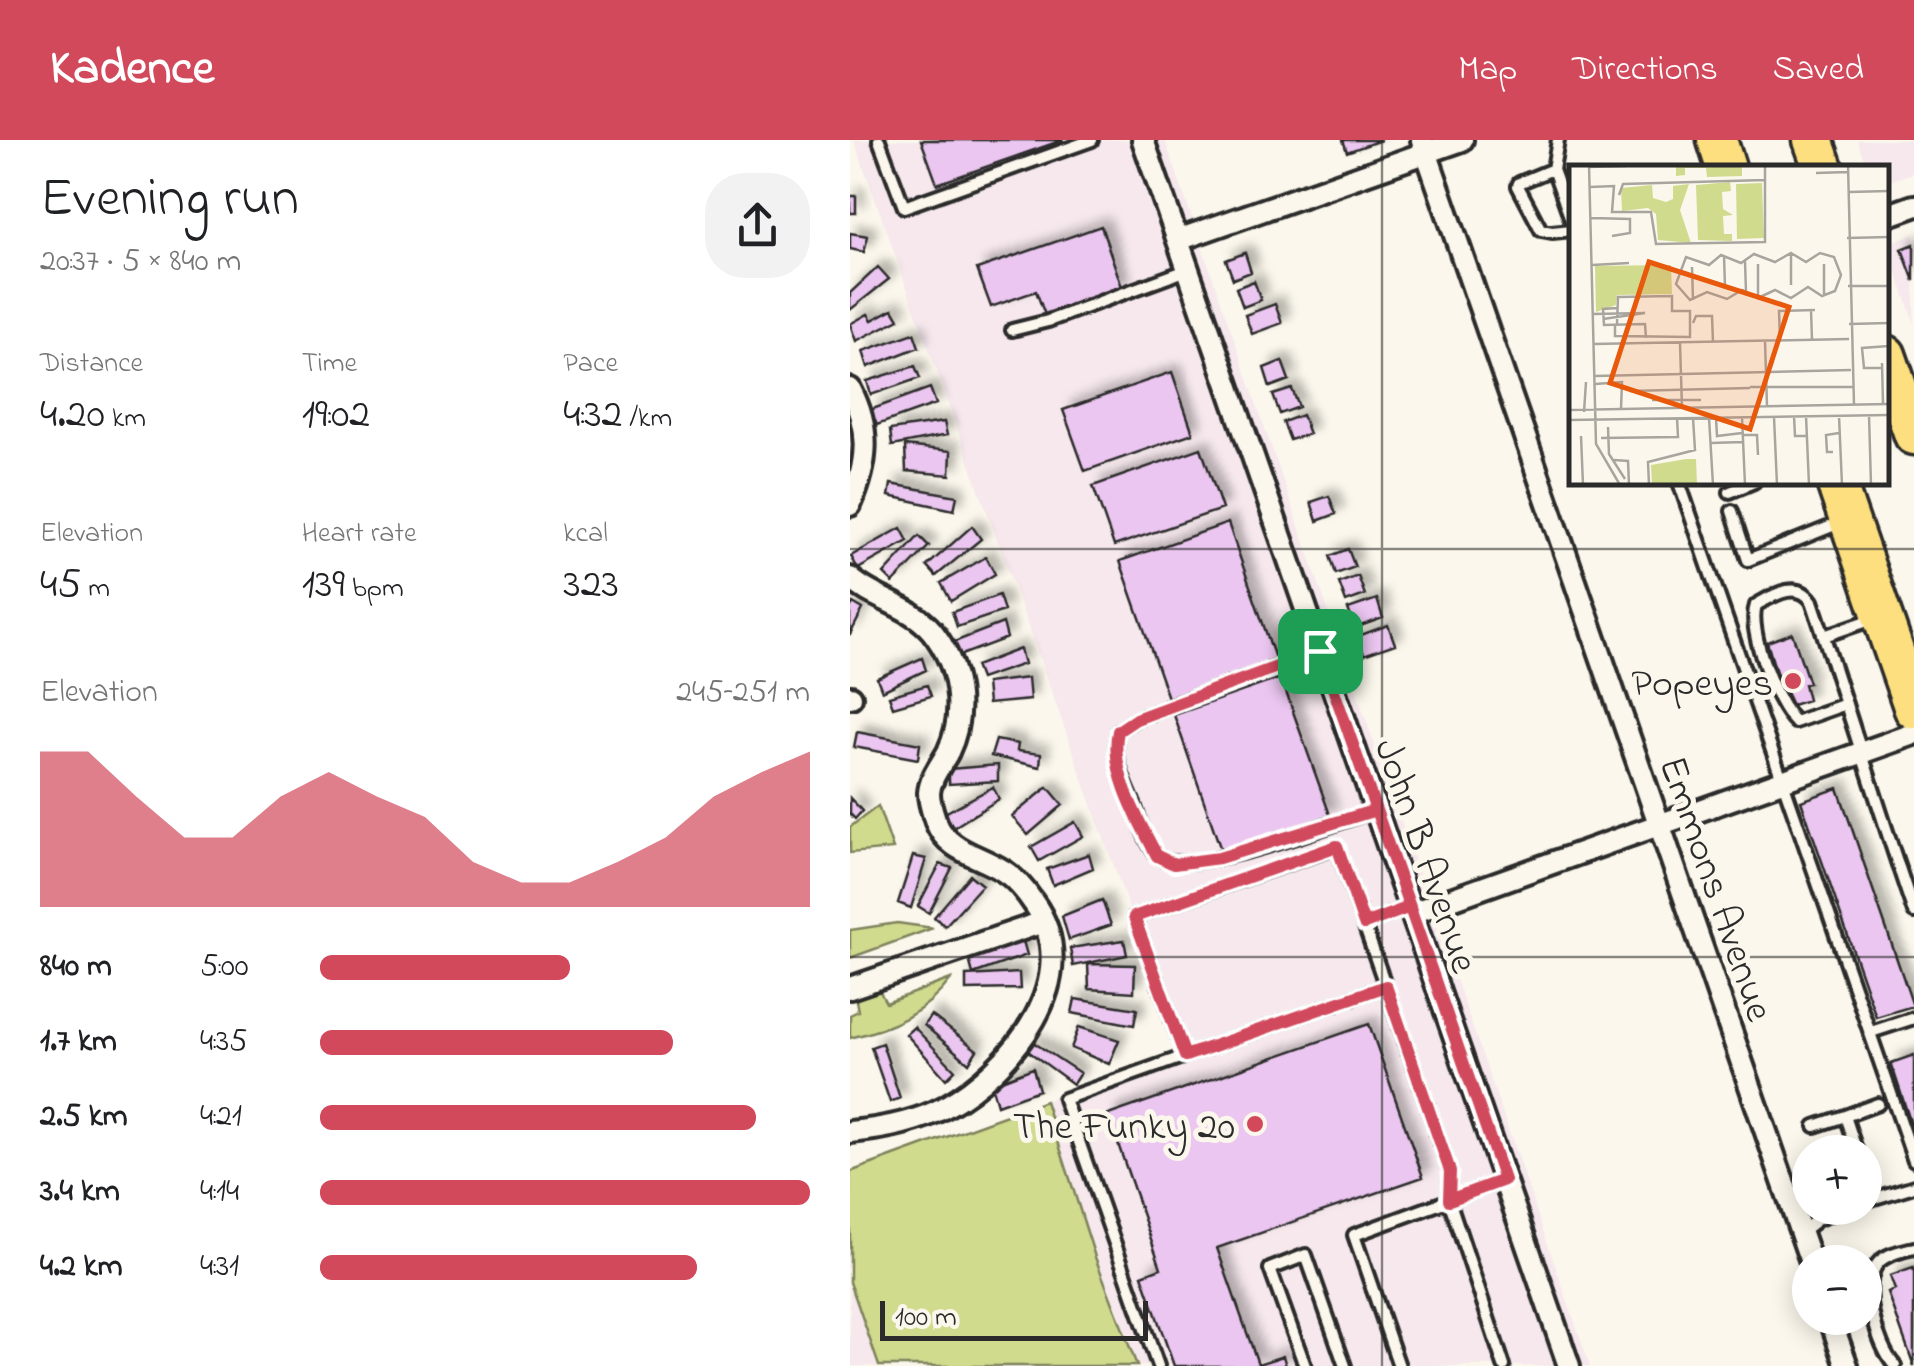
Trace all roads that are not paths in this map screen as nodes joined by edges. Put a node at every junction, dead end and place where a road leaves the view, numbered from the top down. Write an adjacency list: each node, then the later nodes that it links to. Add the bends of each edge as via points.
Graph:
1 (880, 140): 2 (lane, via 904,207)
2 (1092, 140)
3 (1142, 140): 16 (street, John B Avenue)
4 (1462, 140): 8 (street)
5 (1558, 140): 11 (lane)
6 (1717, 140): 9 (highway)
7 (1813, 140): 10 (highway)
8 (1424, 146): 16 (street); 39 (street, Emmons Avenue)
9 (1725, 165)
10 (1821, 165)
11 (1553, 169): 13 (lane); 15 (lane, via 1518,186 1540,230)
12 (1914, 206): 14 (street)
13 (1569, 214)
14 (1889, 215)
15 (1569, 230)
16 (1178, 240): 17 (street, John B Avenue)
17 (1188, 270): 18 (lane); 32 (street, John B Avenue)
18 (1012, 330)
19 (1889, 364): 21 (highway)
20 (853, 401): 26 (street, via 866,435 866,458)
21 (1907, 427)
22 (1679, 485): 37 (lane)
23 (1747, 485): 25 (lane)
24 (1837, 485): 28 (highway)
25 (1730, 492)
26 (853, 498)
27 (1732, 511): 28 (lane, via 1748,560)
28 (1848, 520): 30 (highway)
29 (856, 583): 42 (street, via 919,618 947,654 960,714 929,789 938,827 952,845 1004,871)
30 (1882, 616): 31 (lane); 34 (highway)
31 (1824, 636): 33 (lane); 33 (lane, via 1805,592 1785,591 1756,605 1757,637 1782,710 1795,722)
32 (1320, 651): 38 (street, John B Avenue); 38 (lane, via 1136,719 1118,731 1120,771 1157,856 1174,864 1219,858)
33 (1846, 704): 36 (lane)
34 (1914, 710)
35 (1914, 734): 36 (street)
36 (1860, 752): 37 (street); 41 (lane)
37 (1784, 780): 39 (street); 47 (lane)
38 (1376, 810): 40 (street, John B Avenue)
39 (1659, 825): 40 (street); 60 (street, Emmons Avenue)
40 (1411, 910): 43 (lane); 55 (street, John B Avenue)
41 (1914, 912)
42 (1043, 922): 45 (street); 52 (street, via 1050,958 1042,1005 1003,1064 924,1117)
43 (1364, 924): 44 (lane); 48 (lane, via 1337,846 1134,917)
44 (1386, 986): 48 (lane); 58 (lane, via 1450,1171)
45 (850, 988)
46 (1914, 1018): 47 (lane)
47 (1872, 1032): 54 (lane)
48 (1185, 1056): 64 (lane, via 1064,1099)
49 (1878, 1104): 50 (lane)
50 (1845, 1116): 51 (lane); 53 (lane)
51 (1815, 1126)
52 (850, 1132)
53 (1851, 1135)
54 (1914, 1160)
55 (1504, 1180): 58 (lane); 69 (street, John B Avenue)
56 (1914, 1186): 57 (lane)
57 (1882, 1196)
58 (1449, 1200): 67 (lane, via 1354,1236); 68 (lane)
59 (1810, 1225): 60 (lane)
60 (1800, 1232): 61 (street, Emmons Avenue)
61 (1805, 1245)
62 (1914, 1248): 71 (lane, via 1882,1258 1872,1272 1872,1314)
63 (1836, 1335): 70 (street)
64 (1158, 1366)
65 (1304, 1366): 66 (lane, via 1270,1268 1306,1254)
66 (1346, 1366)
67 (1399, 1366)
68 (1504, 1366)
69 (1569, 1366)
70 (1847, 1366)
71 (1894, 1366)

